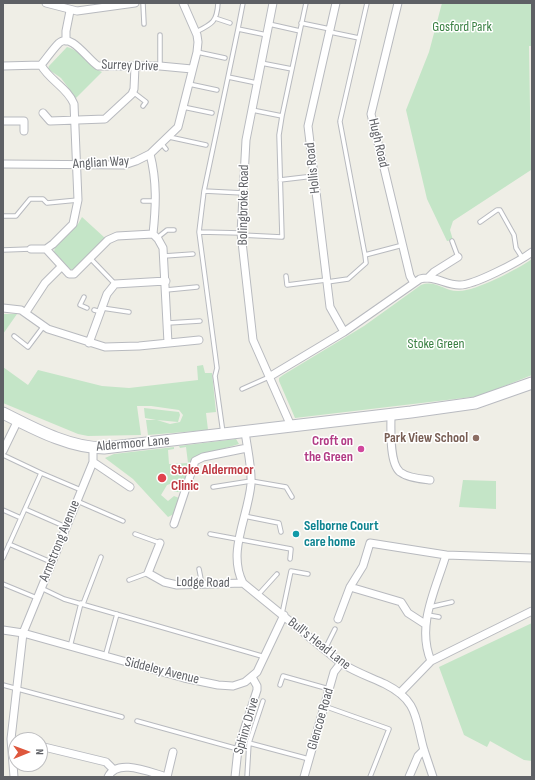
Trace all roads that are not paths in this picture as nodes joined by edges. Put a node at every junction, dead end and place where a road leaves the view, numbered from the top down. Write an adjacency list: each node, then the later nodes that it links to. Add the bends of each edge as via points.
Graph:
1 (46, 3): 13 (street)
2 (135, 3): 12 (street)
3 (143, 3): 17 (lane)
4 (183, 3): 22 (street, Anglian Way)
5 (218, 3): 14 (lane)
6 (243, 3): 19 (lane)
7 (273, 3): 18 (street, Bolingbroke Road)
8 (306, 3): 16 (lane)
9 (336, 3): 21 (street, Hollis Road)
10 (367, 3): 25 (lane)
11 (398, 3): 69 (street, Hugh Road, via 371,114)
12 (121, 4): 13 (street)
13 (70, 11): 26 (street)
14 (215, 18): 15 (lane); 22 (lane, via 213,22)
15 (230, 23)
16 (301, 23): 20 (lane); 21 (lane)
17 (144, 24)
18 (269, 24): 20 (lane); 24 (street, Bolingbroke Road)
19 (238, 29): 24 (lane); 36 (lane)
20 (300, 31): 35 (lane)
21 (330, 31): 25 (lane); 55 (street, Hollis Road, via 308,126)
22 (196, 32): 27 (street, Anglian Way)
23 (160, 35): 33 (lane)
24 (267, 35): 29 (street, Bolingbroke Road)
25 (359, 38): 75 (lane, via 340,121)
26 (66, 40): 30 (street, via 60,42); 32 (street, Surrey Drive, via 73,42 98,66)
27 (197, 52): 28 (lane); 34 (street, Anglian Way)
28 (225, 58)
29 (261, 63): 35 (lane); 37 (street, Bolingbroke Road)
30 (41, 65): 31 (street); 47 (street, via 73,99)
31 (3, 66)
32 (135, 66): 33 (street, Surrey Drive); 40 (street)
33 (160, 66): 34 (street, Surrey Drive)
34 (192, 69): 38 (street, Anglian Way)
35 (292, 69): 46 (lane)
36 (228, 77): 37 (lane); 57 (lane)
37 (257, 83): 43 (street, Bolingbroke Road)
38 (188, 84): 39 (lane); 42 (street, Anglian Way)
39 (217, 90)
40 (133, 92): 41 (lane, via 146,102); 47 (street, via 105,119)
41 (144, 106)
42 (183, 107): 45 (lane); 50 (street, Anglian Way, via 178,127)
43 (252, 110): 46 (lane); 58 (street, Bolingbroke Road, via 246,140)
44 (43, 113): 47 (street, via 50,121)
45 (212, 113)
46 (282, 116): 56 (lane, via 278,135)
47 (76, 120): 54 (street)
48 (3, 121): 49 (street, via 24,121)
49 (24, 131)
50 (168, 137): 51 (lane); 52 (street, Anglian Way, via 163,146)
51 (206, 145)
52 (150, 154): 54 (street, Anglian Way, via 124,164); 60 (street, via 155,173)
53 (3, 164): 54 (street, Anglian Way)
54 (77, 165): 59 (street)
55 (314, 176): 56 (lane); 84 (street, Hollis Road)
56 (280, 180): 66 (lane, via 282,237)
57 (204, 191): 58 (lane); 65 (lane)
58 (243, 193): 66 (street, Bolingbroke Road)
59 (78, 200): 62 (lane, via 47,203 43,199 30,199 16,216); 71 (street, via 73,224)
60 (156, 200): 61 (lane); 67 (street)
61 (143, 201)
62 (3, 216)
63 (480, 222): 79 (lane, via 500,210 514,235 516,248)
64 (174, 230): 67 (lane, via 167,230)
65 (199, 232): 66 (lane); 111 (lane)
66 (241, 234): 103 (street, Bolingbroke Road, via 253,340)
67 (155, 236): 76 (street, via 163,248); 78 (street, via 117,236 108,240)
68 (452, 241): 77 (lane)
69 (403, 245): 75 (lane); 85 (street, Hugh Road, via 410,276)
70 (31, 249): 71 (street); 72 (lane)
71 (46, 249): 80 (street)
72 (3, 250)
73 (532, 252): 79 (street)
74 (193, 254): 76 (lane)
75 (365, 255): 84 (lane, via 366,262 348,279)
76 (164, 256): 83 (street)
77 (458, 257): 82 (street)
78 (90, 258): 80 (street, via 74,274 69,274); 86 (lane)
79 (523, 259): 82 (street, via 510,267 463,285)
80 (61, 267): 93 (street, via 45,283)
81 (286, 276): 84 (lane, via 287,285)
82 (428, 278): 85 (street)
83 (166, 281): 86 (street); 88 (street)
84 (327, 281): 98 (street, Hollis Road, via 330,307)
85 (414, 282): 98 (street)
86 (115, 284): 92 (street)
87 (197, 287): 88 (lane)
88 (166, 290): 96 (street)
89 (84, 297): 91 (lane, via 80,305)
90 (3, 308): 93 (street)
91 (87, 308)
92 (99, 310): 94 (lane); 101 (street)
93 (26, 312): 97 (street)
94 (129, 312)
95 (200, 322): 96 (lane)
96 (168, 323): 102 (street)
97 (43, 327): 99 (lane, via 28,347); 101 (street)
98 (344, 332): 103 (street)
99 (14, 336)
100 (199, 340): 102 (street)
101 (89, 343): 102 (street, via 112,348)
102 (168, 343)
103 (270, 377): 105 (lane); 109 (street, Bolingbroke Road)
104 (532, 383): 107 (street, via 479,402)
105 (242, 389)
106 (3, 413): 108 (street, Aldermoor Lane)
107 (390, 414): 109 (street); 118 (street, via 393,457 397,468 407,475)
108 (18, 420): 112 (street, Aldermoor Lane, via 72,443); 114 (street)
109 (291, 426): 110 (street)
110 (245, 431): 111 (street, Aldermoor Lane); 113 (street, Bull's Head Lane)
111 (223, 434): 112 (street, Aldermoor Lane)
112 (93, 448): 116 (street, Armstrong Avenue)
113 (247, 448): 119 (street, Bull's Head Lane); 130 (street, via 195,461)
114 (3, 451)
115 (3, 455): 117 (lane)
116 (93, 462): 120 (street); 122 (street, Armstrong Avenue)
117 (41, 473): 122 (lane); 125 (lane)
118 (430, 480)
119 (251, 481): 121 (lane); 123 (lane, via 286,487); 127 (street, Bull's Head Lane)
120 (130, 487)
121 (212, 487)
122 (81, 490): 124 (street, Armstrong Avenue)
123 (292, 497)
124 (77, 501): 129 (lane); 131 (street, Armstrong Avenue)
125 (25, 509): 128 (lane); 131 (lane)
126 (3, 510): 128 (lane)
127 (244, 516): 132 (lane, via 279,523); 135 (street, Bull's Head Lane)
128 (21, 518): 137 (lane)
129 (123, 521)
130 (174, 524)
131 (66, 527): 144 (street, Armstrong Avenue)
132 (281, 532)
133 (135, 534): 136 (lane)
134 (210, 534): 135 (lane)
135 (240, 540): 143 (lane, via 291,549); 150 (street, Bull's Head Lane, via 236,561)
136 (160, 543): 146 (street)
137 (9, 544): 138 (lane); 144 (lane)
138 (4, 552): 141 (lane)
139 (446, 555): 142 (street); 153 (street, via 370,544 363,566); 159 (street)
140 (101, 556): 158 (lane)
141 (3, 558)
142 (532, 558)
143 (290, 559)
144 (51, 562): 154 (street, Armstrong Avenue)
145 (199, 569): 152 (lane)
146 (148, 573): 149 (lane); 152 (street, Lodge Road, via 164,582)
147 (277, 574): 155 (lane)
148 (308, 574): 162 (lane, via 291,571)
149 (129, 580)
150 (243, 583): 152 (street, Lodge Road); 155 (street, Bull's Head Lane)
151 (3, 584): 156 (lane)
152 (202, 584)
153 (350, 587): 164 (street); 165 (street, via 401,602 408,614)
154 (41, 588): 156 (street, Armstrong Avenue); 158 (lane)
155 (257, 596): 162 (street, Bull's Head Lane)
156 (37, 598): 168 (street, Armstrong Avenue)
157 (452, 602): 159 (lane)
158 (82, 604): 161 (lane); 169 (lane)
159 (428, 611): 163 (lane); 165 (street)
160 (532, 611): 173 (street)
161 (117, 614): 171 (lane); 172 (lane)
162 (283, 615): 170 (street, Bull's Head Lane); 172 (street)
163 (439, 617)
164 (338, 619)
165 (425, 624): 173 (street, via 425,642)
166 (335, 629): 170 (lane)
167 (3, 630): 168 (street, Siddeley Avenue)
168 (23, 633): 169 (street, Siddeley Avenue); 178 (street, Armstrong Avenue)
169 (70, 646): 171 (street, Siddeley Avenue)
170 (325, 649): 174 (street, Bull's Head Lane)
171 (105, 657): 175 (street, Siddeley Avenue, via 218,686 239,684)
172 (264, 657): 175 (street)
173 (431, 661): 180 (street)
174 (341, 663): 179 (street, Glencoe Road, via 334,672); 180 (street, Bull's Head Lane)
175 (252, 677): 188 (street, Sphinx Drive, via 257,690)
176 (3, 685): 178 (lane)
177 (280, 685): 179 (lane, via 283,676)
178 (17, 688): 183 (lane); 185 (street, Armstrong Avenue)
179 (329, 689): 182 (street, Glencoe Road)
180 (400, 693): 189 (street, via 414,710)
181 (263, 701): 186 (lane)
182 (324, 706): 191 (street, Glencoe Road); 198 (lane, via 390,729)
183 (122, 717)
184 (136, 721): 188 (lane)
185 (14, 732)
186 (249, 742): 191 (lane); 196 (lane)
187 (48, 748): 192 (street, via 106,762)
188 (238, 749): 195 (street, Sphinx Drive)
189 (424, 750): 199 (street, via 418,756); 200 (street)
190 (173, 752): 194 (street)
191 (309, 759): 197 (street, Glencoe Road)
192 (113, 769): 193 (street); 194 (street, via 126,767)
193 (108, 777)
194 (167, 777)
195 (235, 777)
196 (247, 777)
197 (304, 777)
198 (370, 777)
199 (409, 777)
200 (433, 777)

